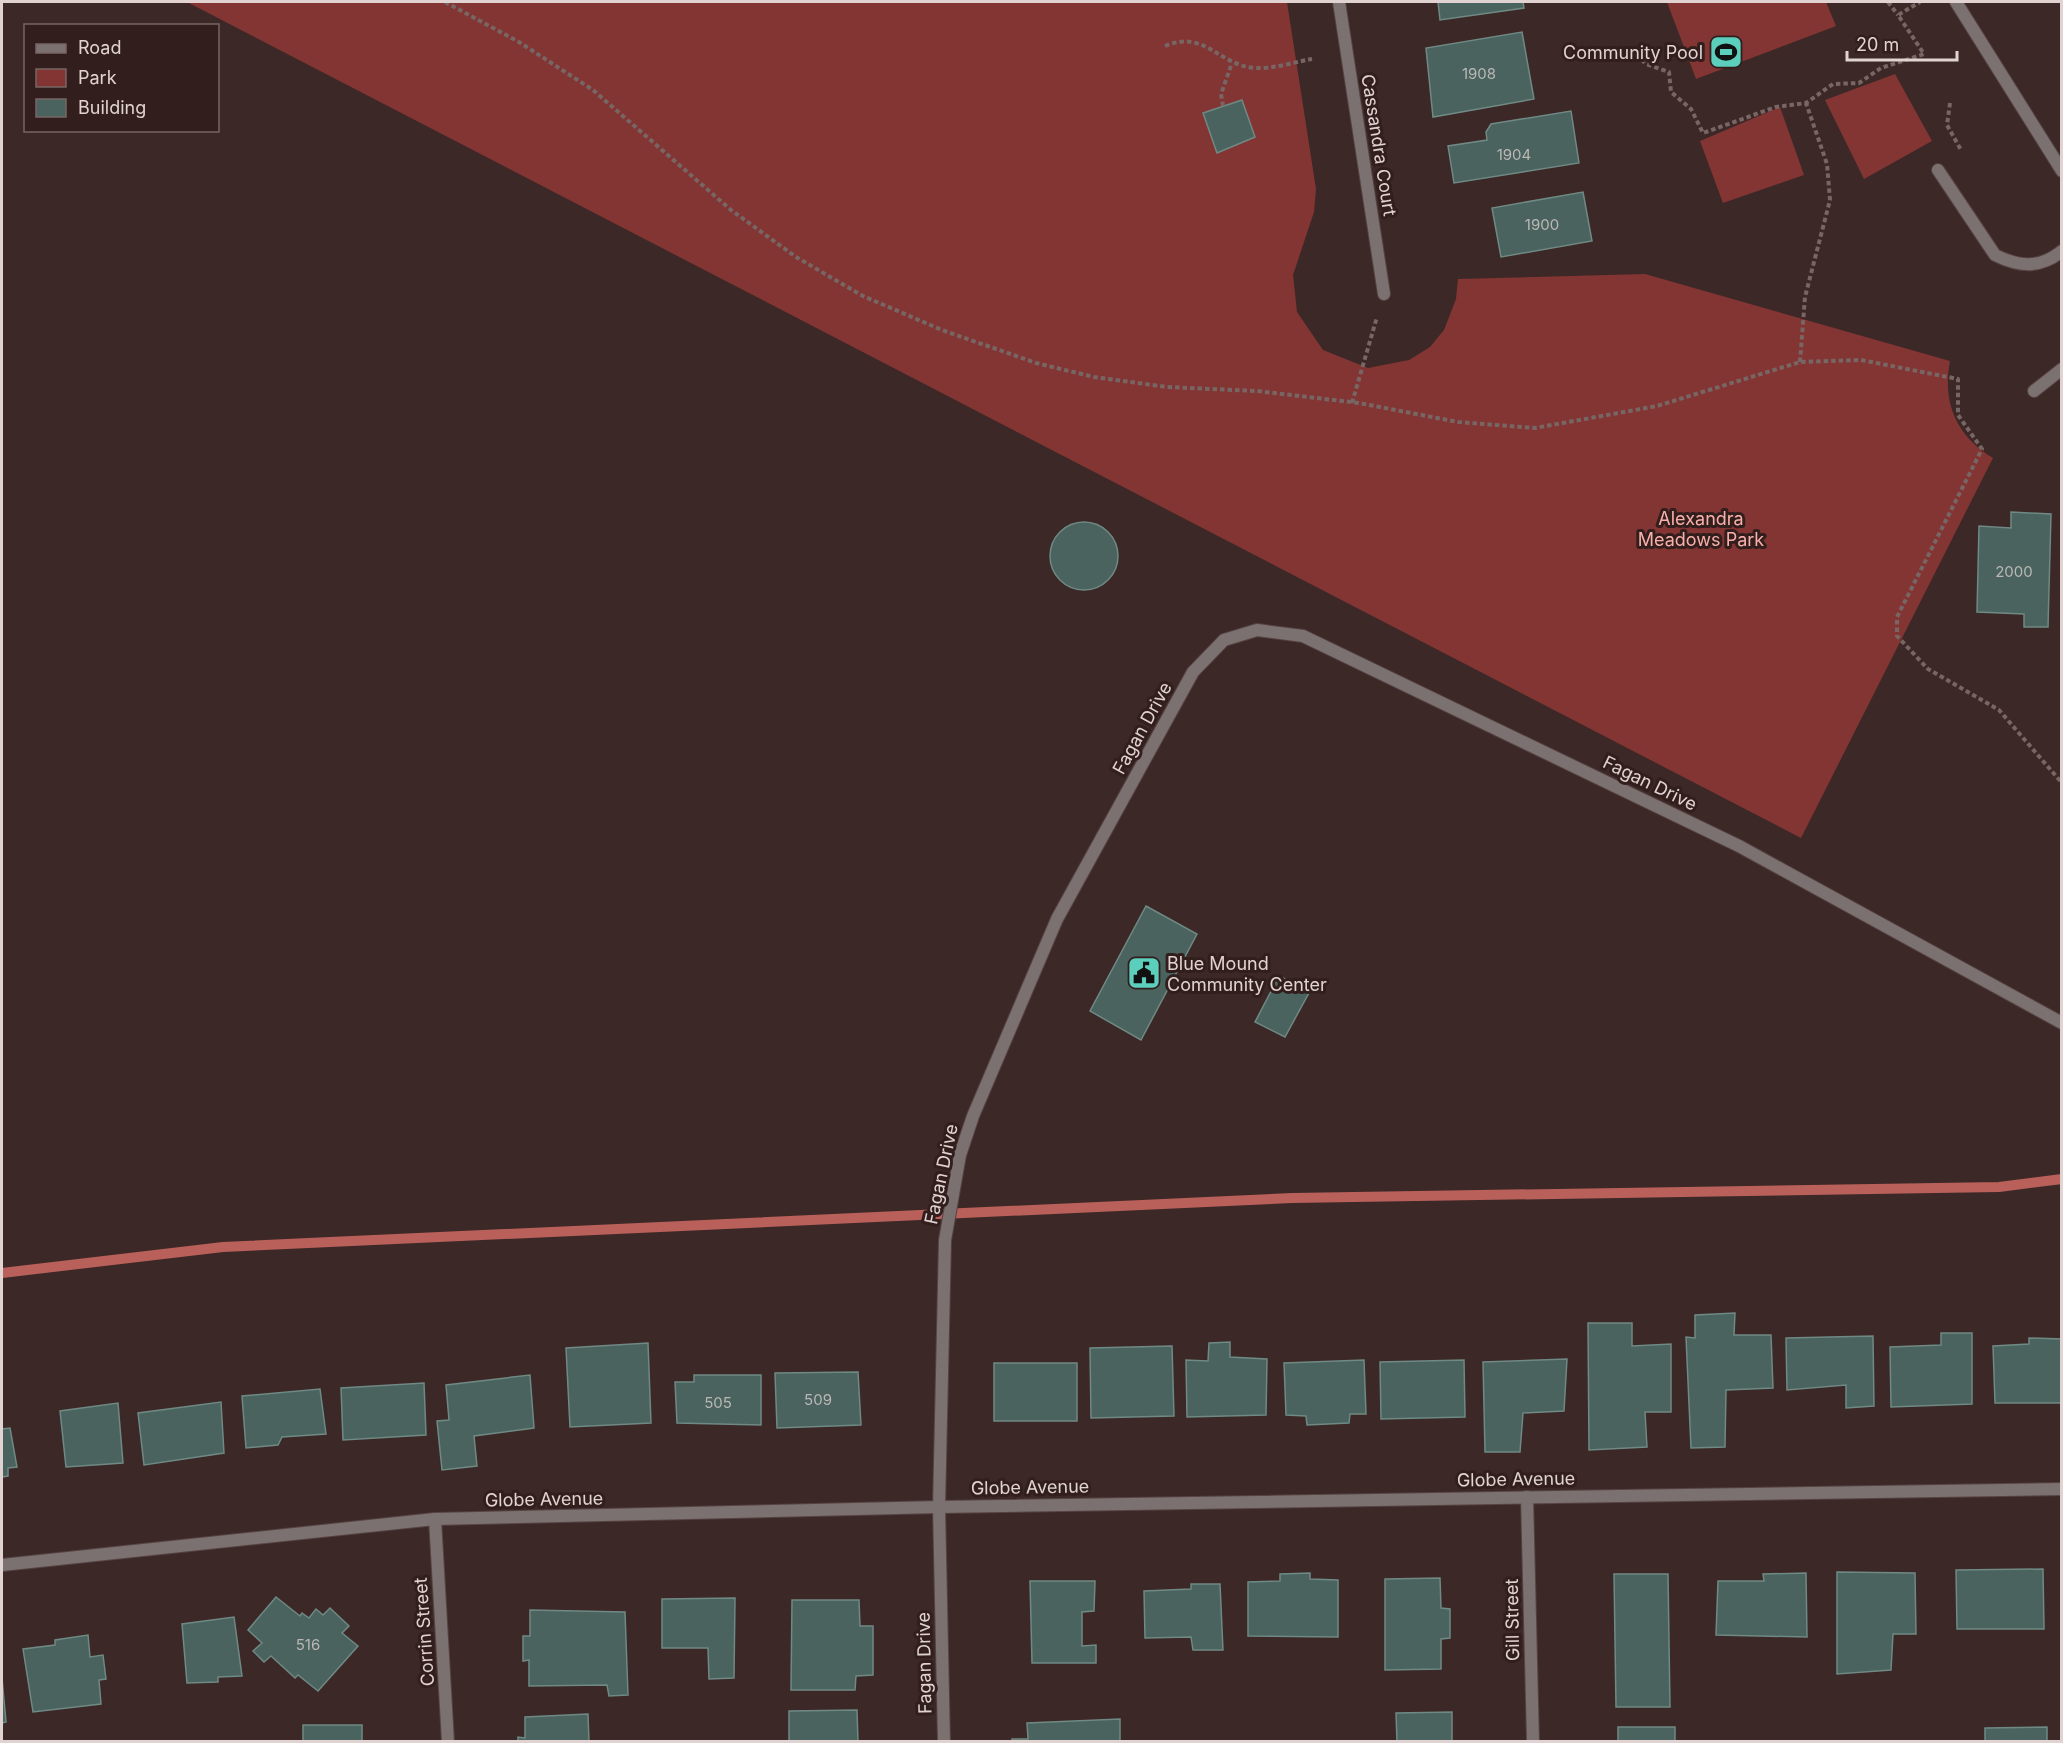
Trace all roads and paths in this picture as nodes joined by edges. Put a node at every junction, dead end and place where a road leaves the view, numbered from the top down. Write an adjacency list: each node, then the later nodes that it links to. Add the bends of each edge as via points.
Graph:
1 (445, 2): 22 (path, via 519,42 593,90 731,210 796,257 863,296 942,330 1036,363 1094,377)
2 (1339, 2): 18 (street, Cassandra Court)
3 (1888, 2): 6 (path)
4 (1920, 2): 6 (path)
5 (1956, 2): 16 (street)
6 (1898, 15): 11 (path, via 1924,54 1881,68 1859,83 1833,84)
7 (1165, 46): 10 (path, via 1180,40 1203,44)
8 (1312, 59): 10 (path, via 1256,68)
9 (1588, 60): 11 (path, via 1630,48 1646,64 1669,72 1671,92 1691,109 1703,134 1776,107)
10 (1232, 63): 13 (path, via 1221,94)
11 (1806, 103): 19 (path, via 1827,165 1830,200 1805,297)
12 (1950, 103): 14 (path, via 1947,125)
13 (1222, 106)
14 (1962, 150)
15 (1938, 170): 17 (street, via 1995,255 2024,265 2040,264)
16 (2061, 171)
17 (2061, 251)
18 (1384, 294): 22 (path)
19 (1800, 362): 22 (path, via 1657,405 1535,428 1458,422); 23 (path, via 1861,360 1958,379 1958,415 1982,449 1897,617 1896,636 1928,669 1999,710)
20 (2061, 369): 21 (street)
21 (2034, 391)
22 (1352, 403)
23 (2061, 783)
24 (2061, 1023): 27 (street, Fagan Drive, via 1728,841 1303,636 1257,630 1224,640 1193,672 1057,919 960,1155 945,1240)
25 (2061, 1489): 26 (street, Globe Avenue)
26 (1527, 1497): 27 (street, Globe Avenue); 32 (street, Gill Street)
27 (939, 1507): 28 (street, Globe Avenue); 31 (street, Fagan Drive)
28 (435, 1519): 29 (street, Globe Avenue); 30 (street, Corrin Street)
29 (2, 1564)
30 (448, 1742)
31 (944, 1742)
32 (1533, 1742)

